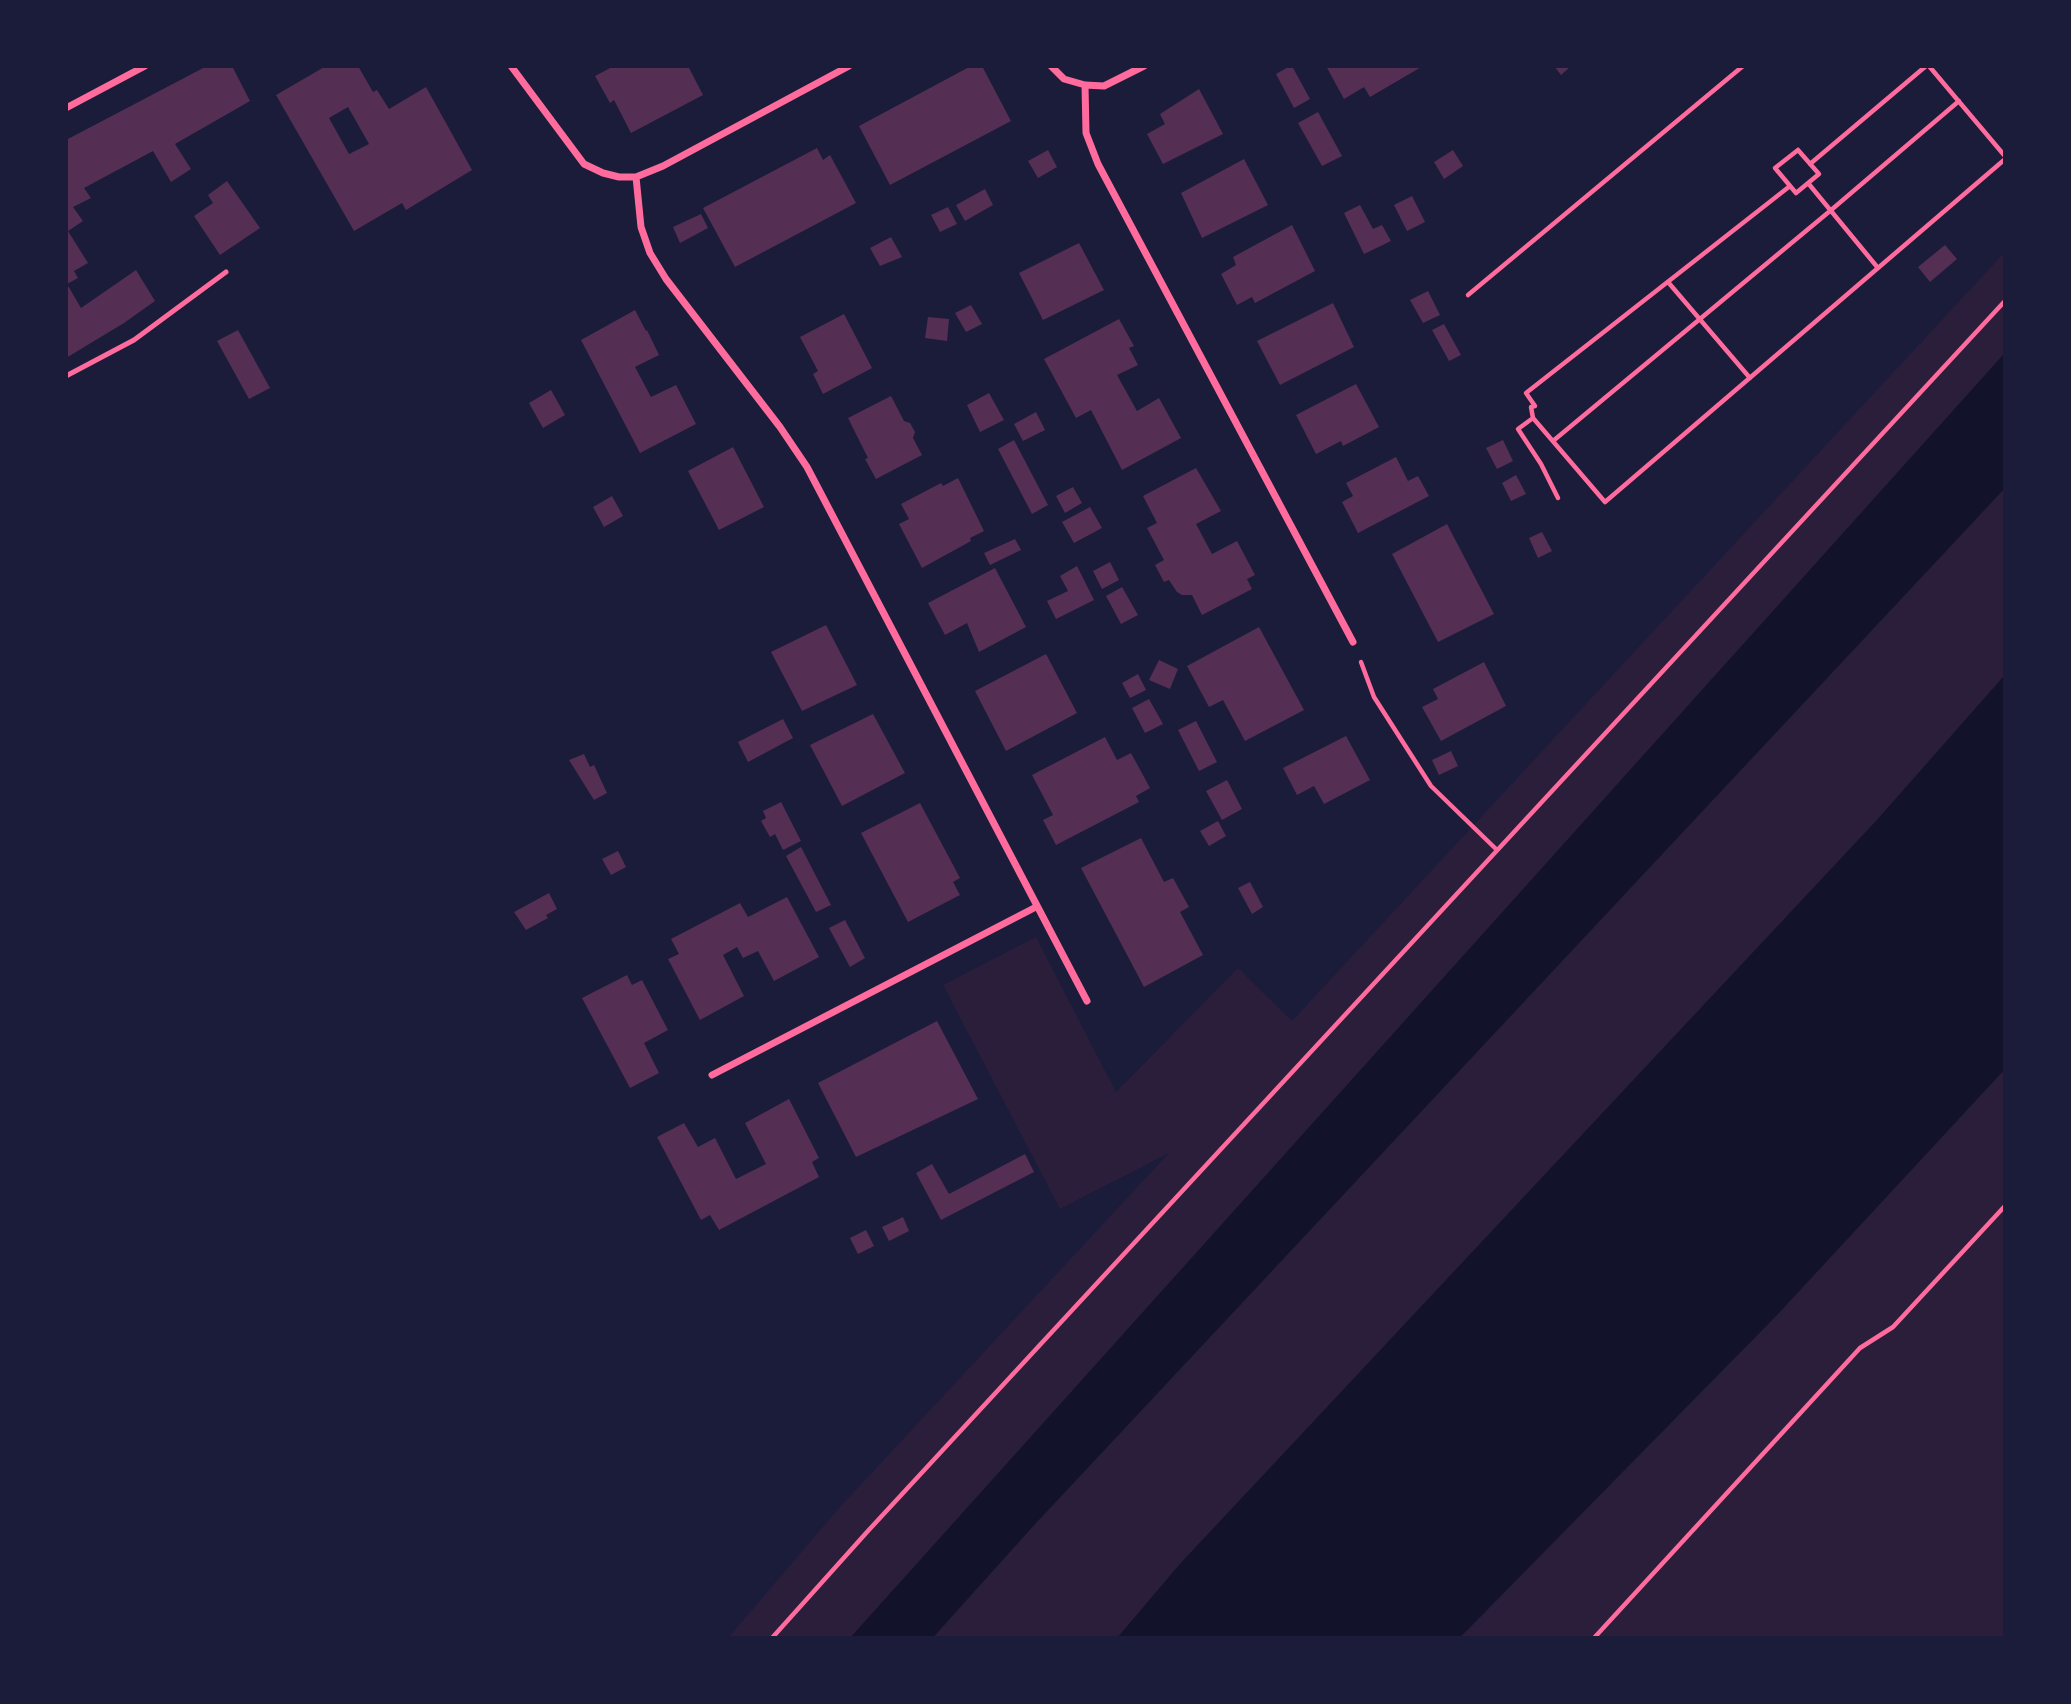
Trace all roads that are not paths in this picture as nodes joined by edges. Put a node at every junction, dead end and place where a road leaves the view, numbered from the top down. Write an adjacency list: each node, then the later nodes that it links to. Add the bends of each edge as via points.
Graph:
1 (145, 66): 7 (street)
2 (511, 66): 8 (street, via 584,163 603,173)
3 (849, 66): 8 (street)
4 (1051, 66): 6 (street, via 1064,79)
5 (1144, 66): 6 (street, via 1104,86)
6 (1084, 85): 11 (street, via 1086,133 1098,164)
7 (66, 108)
8 (636, 177): 12 (street, via 641,227 650,253 807,467)
9 (226, 272): 10 (lane, via 134,340)
10 (66, 376)
11 (1353, 642)
12 (1037, 907): 13 (street); 14 (street)
13 (1087, 1001)
14 (712, 1075)

